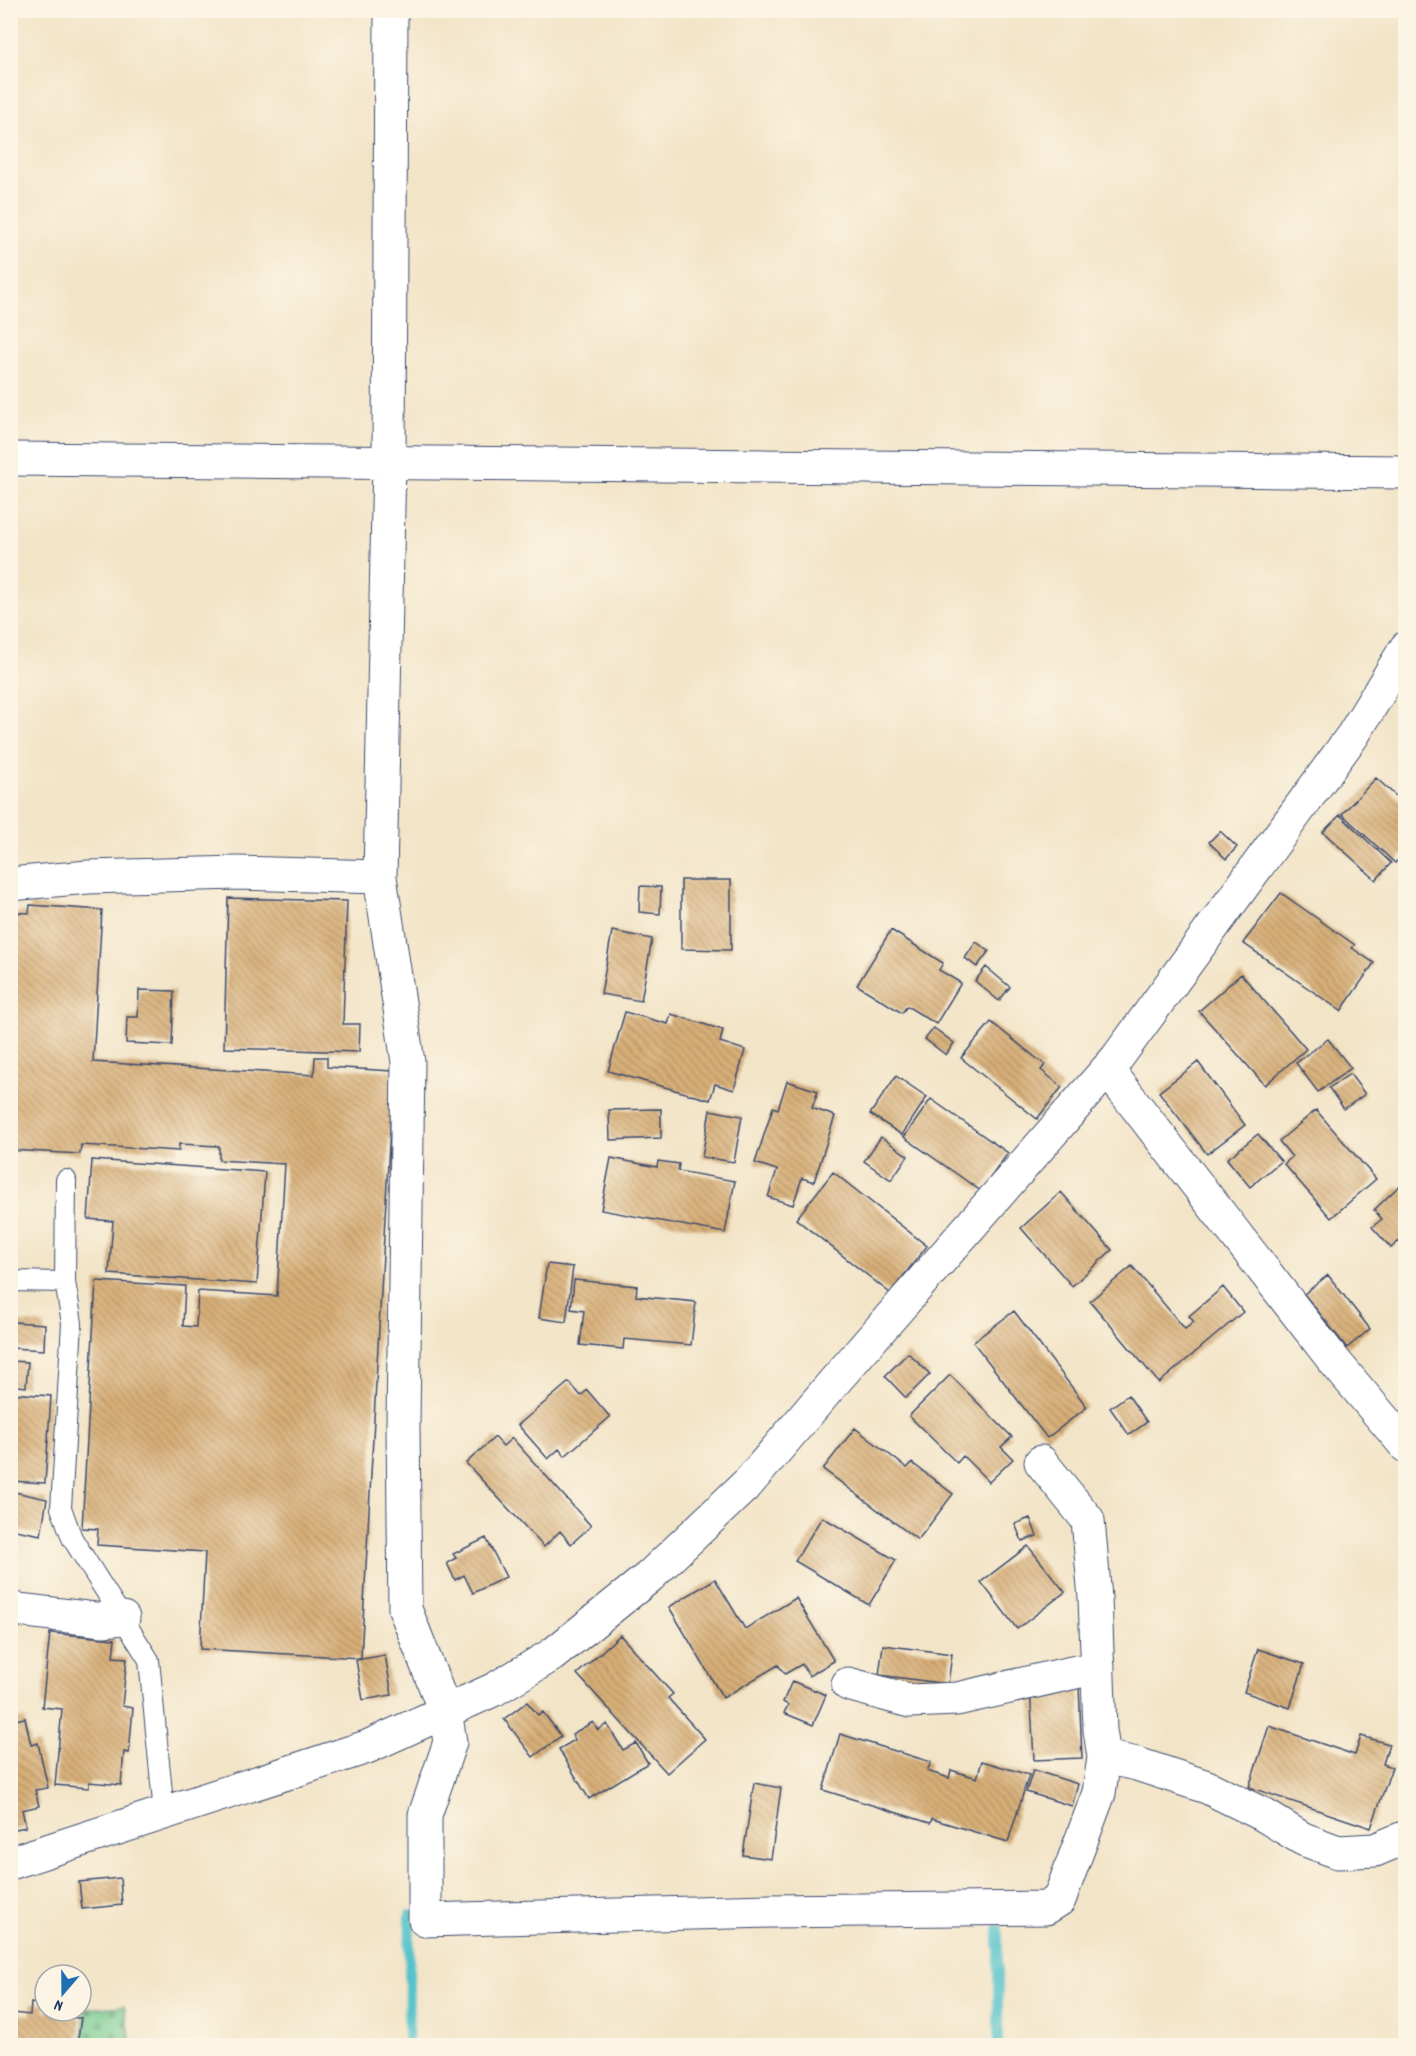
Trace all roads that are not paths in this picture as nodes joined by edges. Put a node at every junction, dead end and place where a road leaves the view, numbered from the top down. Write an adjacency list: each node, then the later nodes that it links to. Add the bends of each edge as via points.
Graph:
1 (391, 10): 3 (street)
2 (10, 459): 3 (street)
3 (389, 462): 4 (street); 6 (street)
4 (1406, 472)
5 (1406, 648): 8 (street, via 1353,735)
6 (380, 876): 7 (street, via 238,873 88,877); 18 (street, via 408,1062 403,1425 405,1609)
7 (10, 884)
8 (1108, 1070): 12 (street, via 1335,1362); 18 (street, via 749,1482 649,1577 552,1655 495,1689)
9 (66, 1180): 11 (lane)
10 (10, 1281): 11 (lane)
11 (65, 1282): 15 (lane, via 72,1323 61,1508 72,1538)
12 (1406, 1446)
13 (1041, 1462): 16 (street, via 1088,1520)
14 (10, 1609): 15 (street, via 103,1620)
15 (123, 1618): 20 (lane, via 149,1660)
16 (1098, 1667): 17 (street, via 957,1699 910,1701); 19 (street)
17 (848, 1684)
18 (445, 1711): 19 (street, via 450,1742 425,1815 425,1920 1046,1908 1059,1900 1099,1793); 20 (street, via 367,1748)
19 (1104, 1757): 21 (street, via 1208,1787 1303,1839 1338,1852 1375,1850)
20 (164, 1813): 22 (street)
21 (1406, 1837)
22 (10, 1863)

